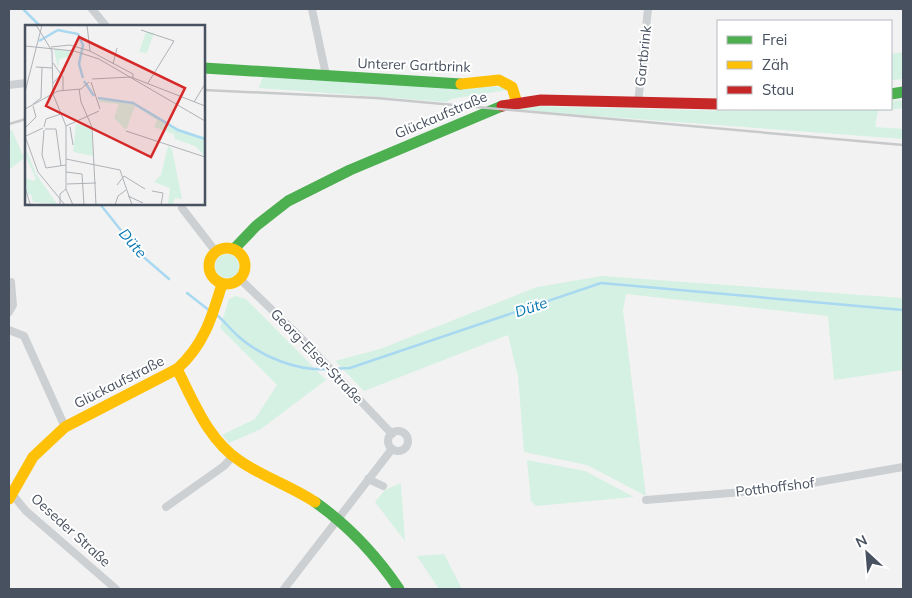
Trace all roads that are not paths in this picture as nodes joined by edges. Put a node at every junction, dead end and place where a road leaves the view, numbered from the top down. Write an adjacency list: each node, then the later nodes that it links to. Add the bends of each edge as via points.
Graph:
1 (92, 9): 4 (street)
2 (312, 9): 6 (street)
3 (648, 9): 10 (street, Gartbrink)
4 (105, 25)
5 (205, 68): 6 (main road, Unterer Gartbrink)
6 (326, 75): 9 (main road, Unterer Gartbrink, via 460,84 499,80 512,86)
7 (25, 83): 8 (street)
8 (9, 85)
9 (517, 103): 10 (main road, Glückaufstraße, via 541,100); 13 (main road, Glückaufstraße, via 473,116 288,201 256,226)
10 (638, 103): 11 (main road, Glückaufstraße)
11 (717, 104)
12 (182, 208): 14 (street)
13 (234, 249): 14 (main road, via 224,248); 15 (main road, via 245,262)
14 (216, 252): 17 (main road, via 209,267 212,277)
15 (240, 279): 17 (main road, via 232,284); 22 (street, Georg-Elser-Straße)
16 (12, 282): 18 (street, via 13,305)
17 (222, 284): 20 (main road, Glückaufstraße, via 210,325 198,349)
18 (9, 312)
19 (9, 330): 21 (street, via 24,336)
20 (177, 369): 21 (main road, Glückaufstraße); 24 (main road, via 204,423)
21 (66, 427): 28 (main road, Glückaufstraße, via 33,457)
22 (392, 434): 23 (street, via 388,441); 23 (street, via 402,432 407,440 404,449)
23 (392, 449): 26 (street)
24 (232, 457): 30 (street); 31 (main road, via 304,496)
25 (903, 467): 29 (street, Potthoffshof, via 778,489)
26 (368, 479): 27 (street); 31 (street)
27 (383, 486)
28 (10, 494): 32 (street, Oeseder Straße)
29 (646, 500)
30 (166, 506)
31 (337, 519): 33 (street); 34 (main road, via 368,547)
32 (116, 589)
33 (284, 589)
34 (398, 589)

